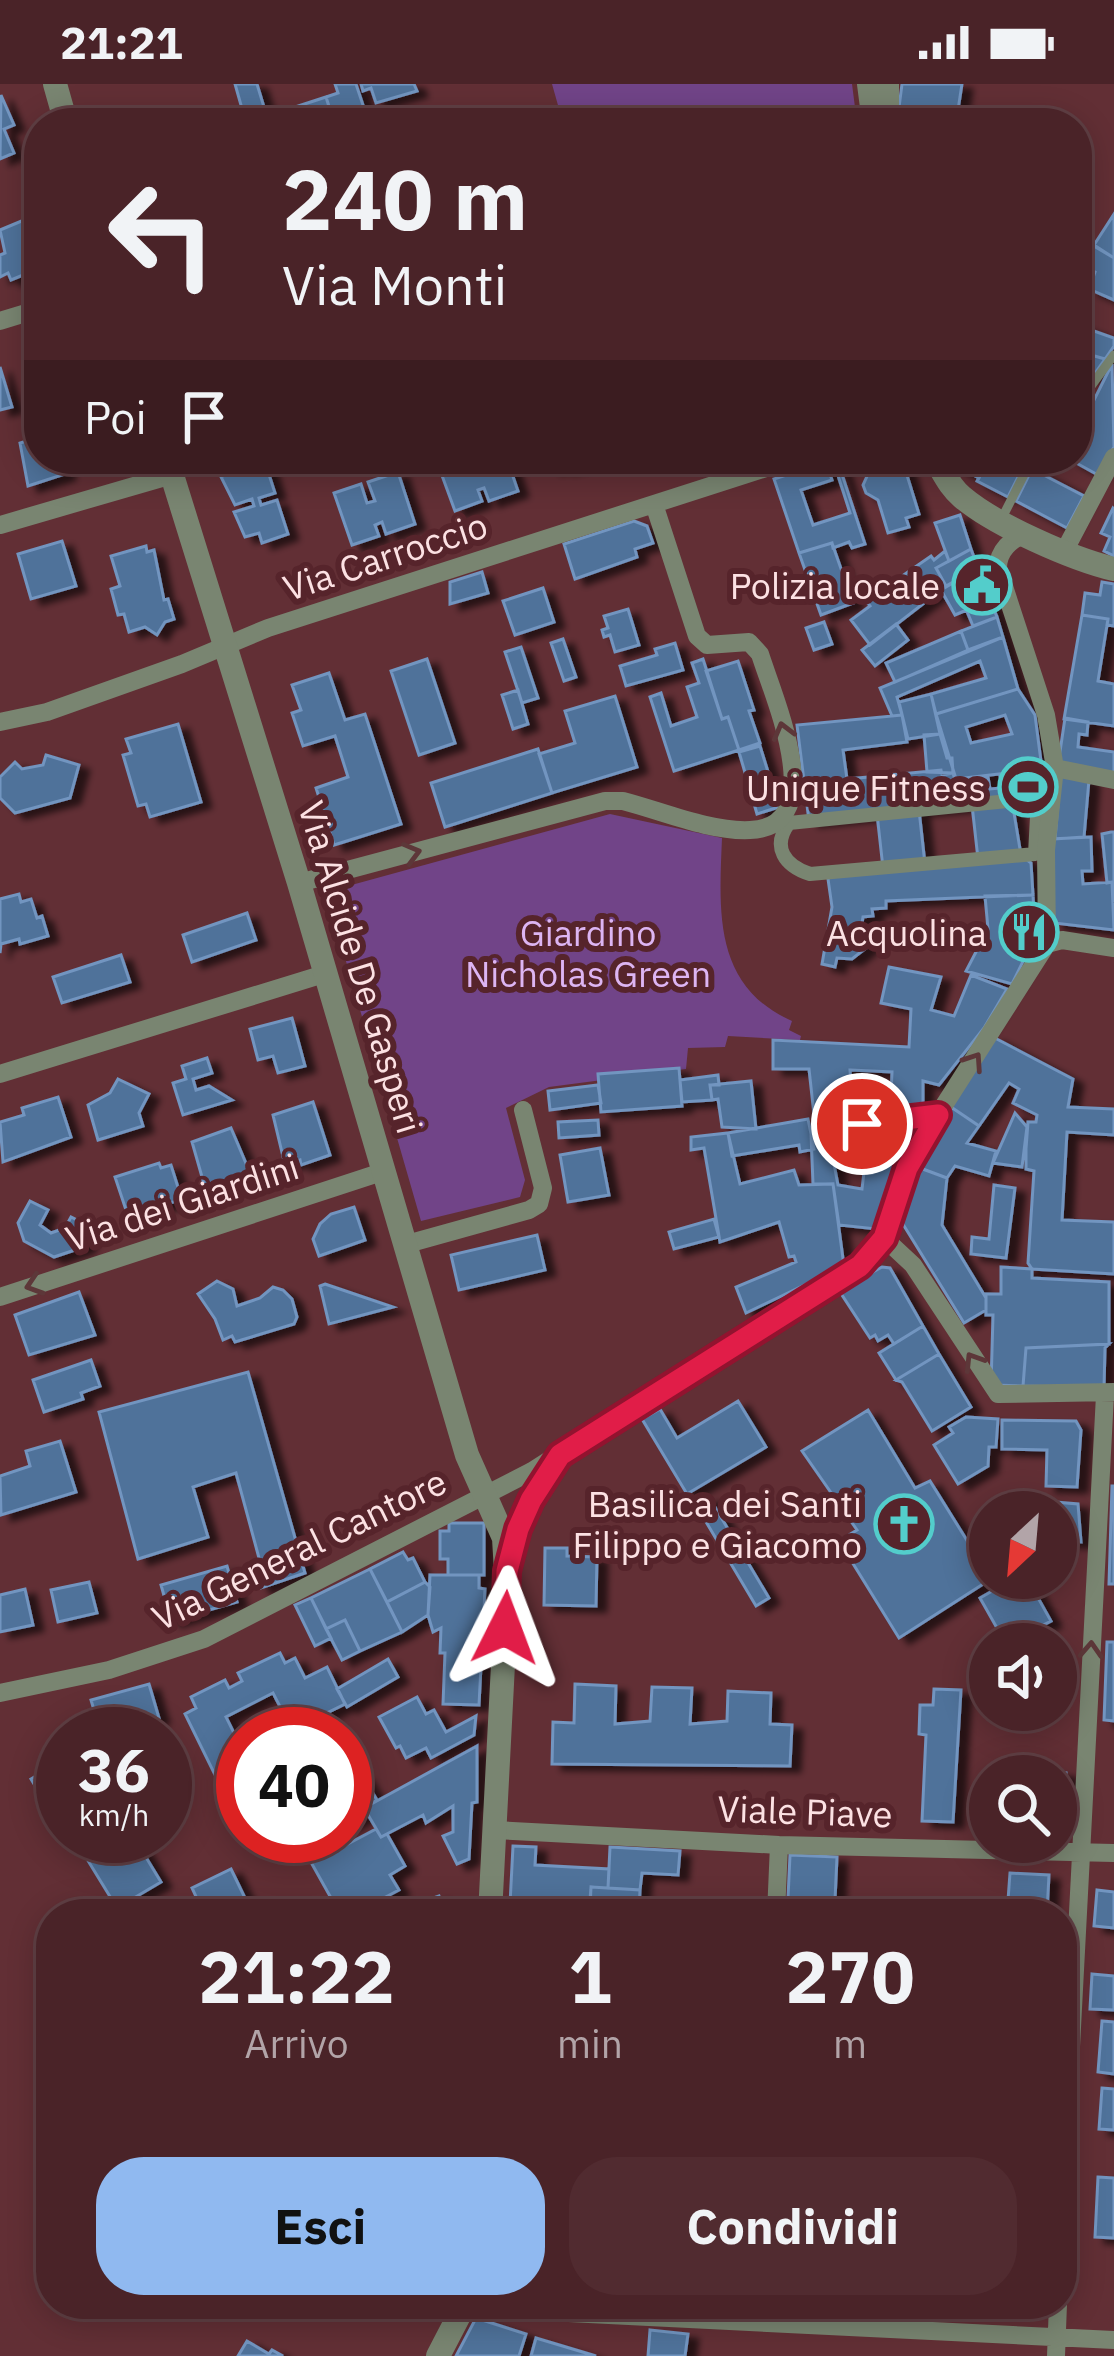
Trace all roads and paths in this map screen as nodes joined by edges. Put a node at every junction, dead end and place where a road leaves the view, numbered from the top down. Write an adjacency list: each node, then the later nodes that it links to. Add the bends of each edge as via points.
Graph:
1 (1114, 355): 2 (lane)
2 (1092, 385)
3 (1114, 457): 13 (street)
4 (149, 474): 11 (street)
5 (172, 474): 16 (street, Via Alcide De Gasperi)
6 (747, 474): 9 (street, Via Carroccio)
7 (948, 474): 10 (street)
8 (1024, 474): 10 (lane)
9 (654, 504): 16 (street, Via Carroccio); 21 (street, one-way to 9, via 604,801 754,830 792,802 784,732 756,646 707,644 697,636)
10 (1001, 517): 12 (street); 13 (street); 14 (street)
11 (0, 525)
12 (1028, 534): 14 (street); 15 (street)
13 (1066, 548): 15 (street)
14 (998, 558): 18 (street)
15 (1107, 567)
16 (225, 648): 17 (street, Via Carroccio); 21 (street, Via Alcide De Gasperi)
17 (0, 722)
18 (1055, 768): 19 (street); 22 (street)
19 (1114, 780)
20 (1035, 854): 20 (street, via 1038,798 789,823 780,841 791,867 810,874)
21 (299, 884): 24 (street, Via Alcide De Gasperi)
22 (1047, 944): 23 (street); 27 (street, one-way to 22)
23 (1114, 948)
24 (324, 974): 25 (street); 29 (street, Via Alcide De Gasperi)
25 (0, 1074)
26 (523, 1110): 31 (street, via 543,1188 539,1204)
27 (938, 1115): 28 (street); 30 (street, via 907,1168)
28 (823, 1129)
29 (385, 1171): 31 (street, Via Alcide De Gasperi); 32 (street, Via dei Giardini, one-way to 32)
30 (884, 1238): 33 (street, one-way to 30, via 998,1394 914,1265); 34 (street, Via General Cantore, via 860,1266)
31 (407, 1244): 35 (street, Via Alcide De Gasperi, via 467,1455)
32 (0, 1297)
33 (1110, 1394): 40 (street, one-way to 33)
34 (560, 1455): 35 (street, Via General Cantore); 36 (street, via 524,1515)
35 (487, 1495): 36 (street, Via Alcide De Gasperi); 37 (street, Via General Cantore, via 204,1639)
36 (507, 1571): 38 (street, Via Alcide De Gasperi)
37 (0, 1693)
38 (495, 1830): 39 (street, Viale Piave); 42 (street, Via Alcide De Gasperi)
39 (779, 1845): 40 (street, Viale Piave); 43 (street)
40 (1079, 1851): 41 (street, Viale Piave); 44 (street)
41 (1114, 1853)
42 (491, 1899)
43 (777, 1899)
44 (1077, 1899)
45 (460, 2319): 49 (street)
46 (811, 2319): 48 (street)
47 (1114, 2340): 48 (street)
48 (1056, 2347)
49 (438, 2356)

